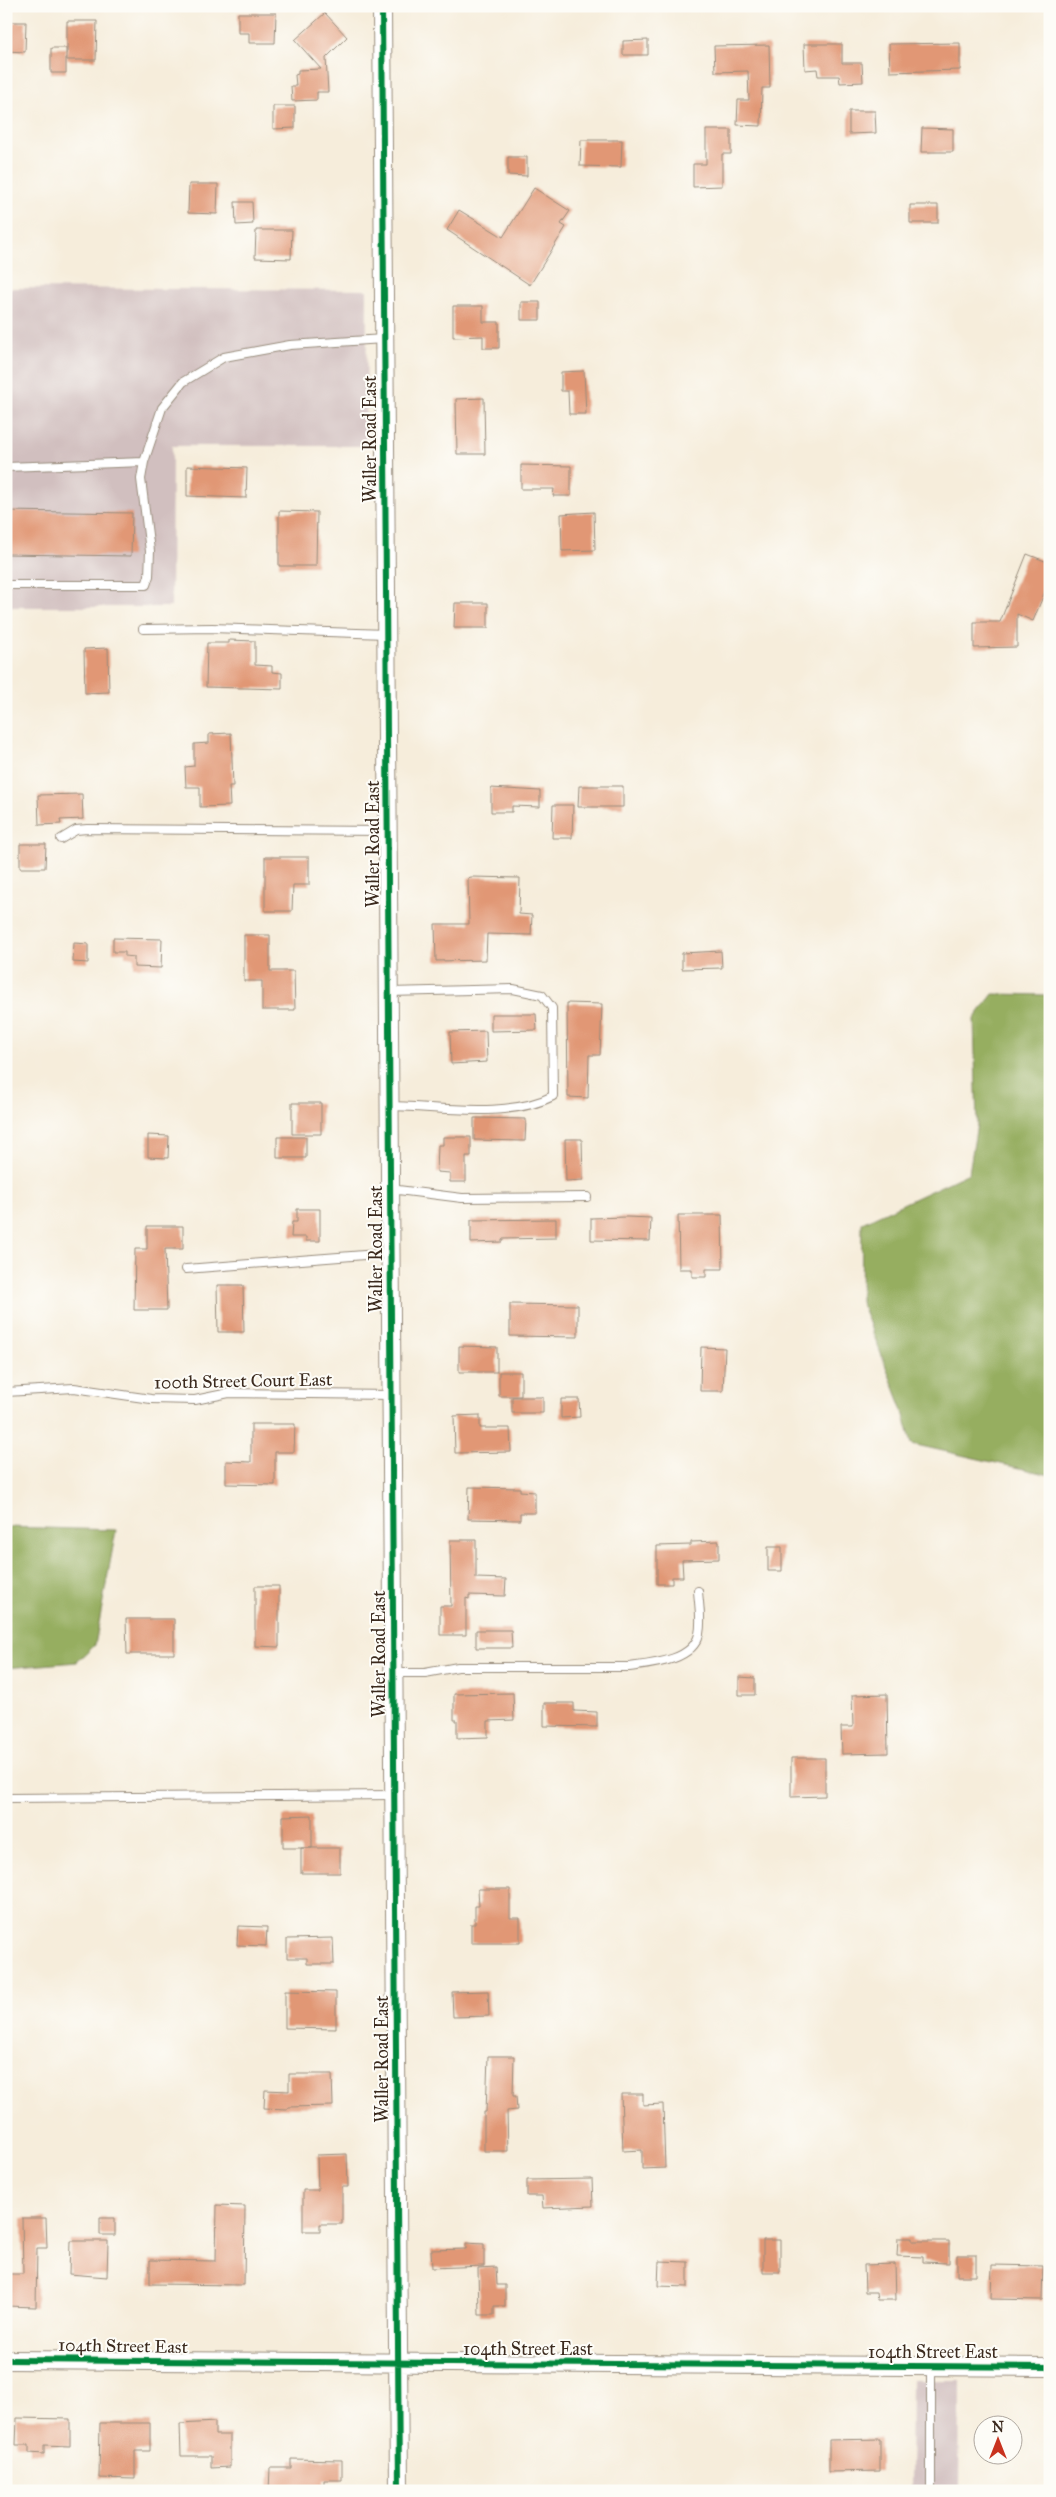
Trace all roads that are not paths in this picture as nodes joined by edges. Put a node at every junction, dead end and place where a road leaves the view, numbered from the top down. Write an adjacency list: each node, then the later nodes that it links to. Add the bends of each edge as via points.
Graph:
1 (382, 6): 2 (street, Waller Road East)
2 (384, 339): 3 (lane, via 290,345 224,357 183,382 162,408); 7 (street, Waller Road East)
3 (144, 462): 4 (lane); 5 (lane, via 141,479 150,551 146,585)
4 (6, 467)
5 (6, 585)
6 (143, 629): 7 (lane)
7 (386, 634): 8 (street, Waller Road East)
8 (388, 831): 9 (lane, via 87,829 76,830); 10 (street, Waller Road East)
9 (60, 839)
10 (389, 992): 11 (street, Waller Road East); 11 (lane, via 513,989 542,995 552,1008 553,1096 538,1104 511,1110)
11 (390, 1106): 12 (street, Waller Road East)
12 (390, 1189): 13 (lane, via 462,1198); 14 (street, Waller Road East)
13 (587, 1197)
14 (390, 1253): 15 (lane); 17 (street, Waller Road East)
15 (186, 1269)
16 (6, 1392): 17 (lane, 100th Street Court East, via 74,1388 151,1399 195,1400 229,1393)
17 (392, 1395): 19 (street, Waller Road East)
18 (698, 1591): 19 (lane, via 699,1633 695,1644 657,1664 458,1668)
19 (394, 1673): 20 (street, Waller Road East)
20 (395, 1795): 21 (lane); 23 (street, Waller Road East)
21 (6, 1798)
22 (6, 2360): 23 (street, 104th Street East)
23 (399, 2363): 24 (street, 104th Street East); 26 (street, Waller Road East)
24 (931, 2366): 25 (street, 104th Street East); 27 (lane)
25 (1050, 2368)
26 (399, 2491)
27 (931, 2491)

